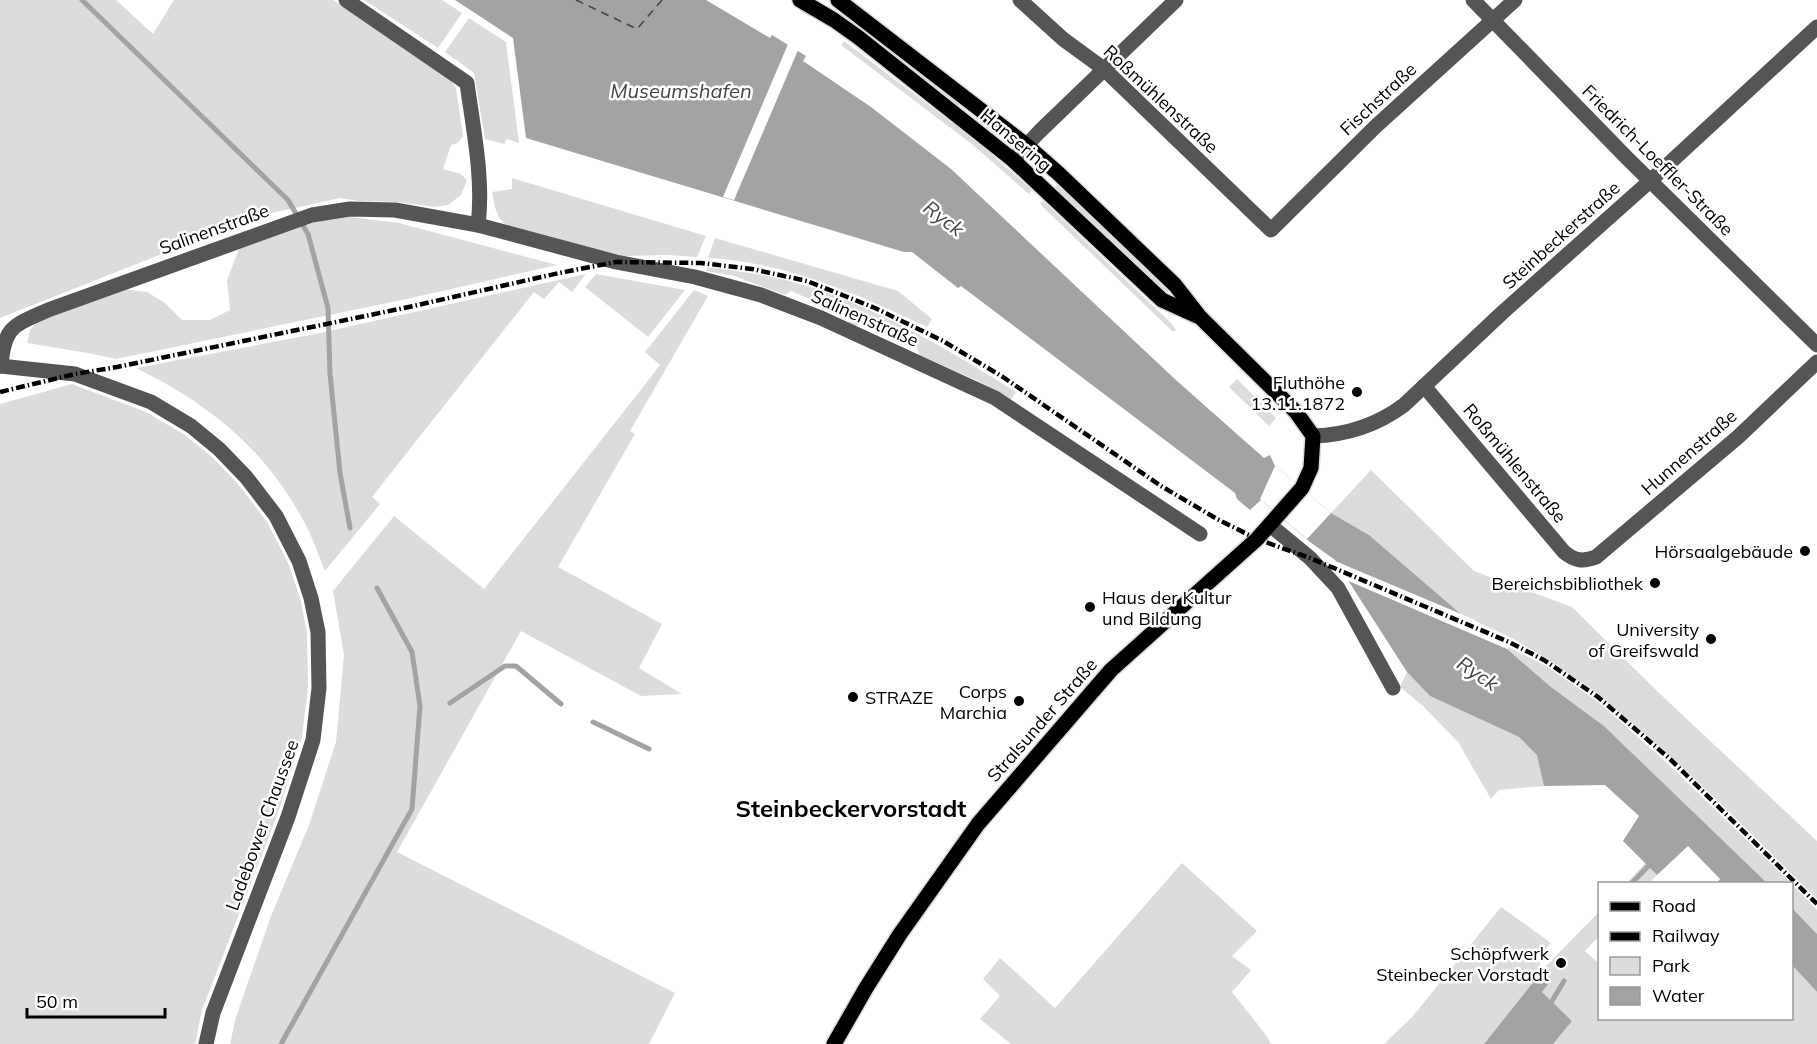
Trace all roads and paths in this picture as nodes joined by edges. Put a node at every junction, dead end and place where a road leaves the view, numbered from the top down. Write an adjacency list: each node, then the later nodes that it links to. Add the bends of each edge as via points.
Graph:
1 (346, 0): 14 (street, via 467,83 481,207)
2 (800, 0): 12 (main road, Hansering, via 858,37)
3 (837, 0): 11 (main road, Hansering)
4 (1020, 0): 10 (street, Roßmühlenstraße)
5 (1176, 0): 10 (street)
6 (1473, 0): 8 (street, Friedrich-Loeffler-Straße)
7 (1515, 0): 8 (street, Fischstraße)
8 (1493, 20): 13 (street, Friedrich-Loeffler-Straße); 15 (street, Fischstraße, via 1375,127)
9 (1817, 27): 13 (street, Steinbeckerstraße)
10 (1104, 69): 11 (street); 15 (street, Roßmühlenstraße)
11 (1026, 145): 12 (street); 16 (main road, Hansering, via 1175,285)
12 (1013, 160): 16 (main road, Hansering, via 1162,300)
13 (1650, 181): 17 (street, Friedrich-Loeffler-Straße); 20 (street, Steinbeckerstraße)
14 (478, 225): 19 (street, Salinenstraße, via 395,210 350,209 312,215 18,323 7,336); 23 (street, Salinenstraße, via 616,262 695,277 821,318 995,398)
15 (1271, 230)
16 (1200, 317): 21 (main road, Hansering, via 1281,396)
17 (1817, 345)
18 (1817, 362): 24 (street, Hunnenstraße, via 1738,437 1613,543 1596,557)
19 (0, 366): 26 (street, Ladebower Chaussee, via 75,375 152,402 191,426 246,477 276,516 299,561 311,598 318,632 319,688 313,740 288,817 213,1013)
20 (1424, 386): 21 (street, Steinbeckerstraße, via 1377,423 1336,435); 24 (street, Roßmühlenstraße, via 1564,552)
21 (1313, 436): 22 (main road, Stralsunder Straße, via 1311,468 1302,488)
22 (1274, 520): 25 (street, via 1338,588); 27 (main road, Stralsunder Straße, via 1111,670 978,824 900,934)
23 (1200, 534)
24 (1580, 561)
25 (1393, 688)
26 (206, 1044)
27 (834, 1044)

